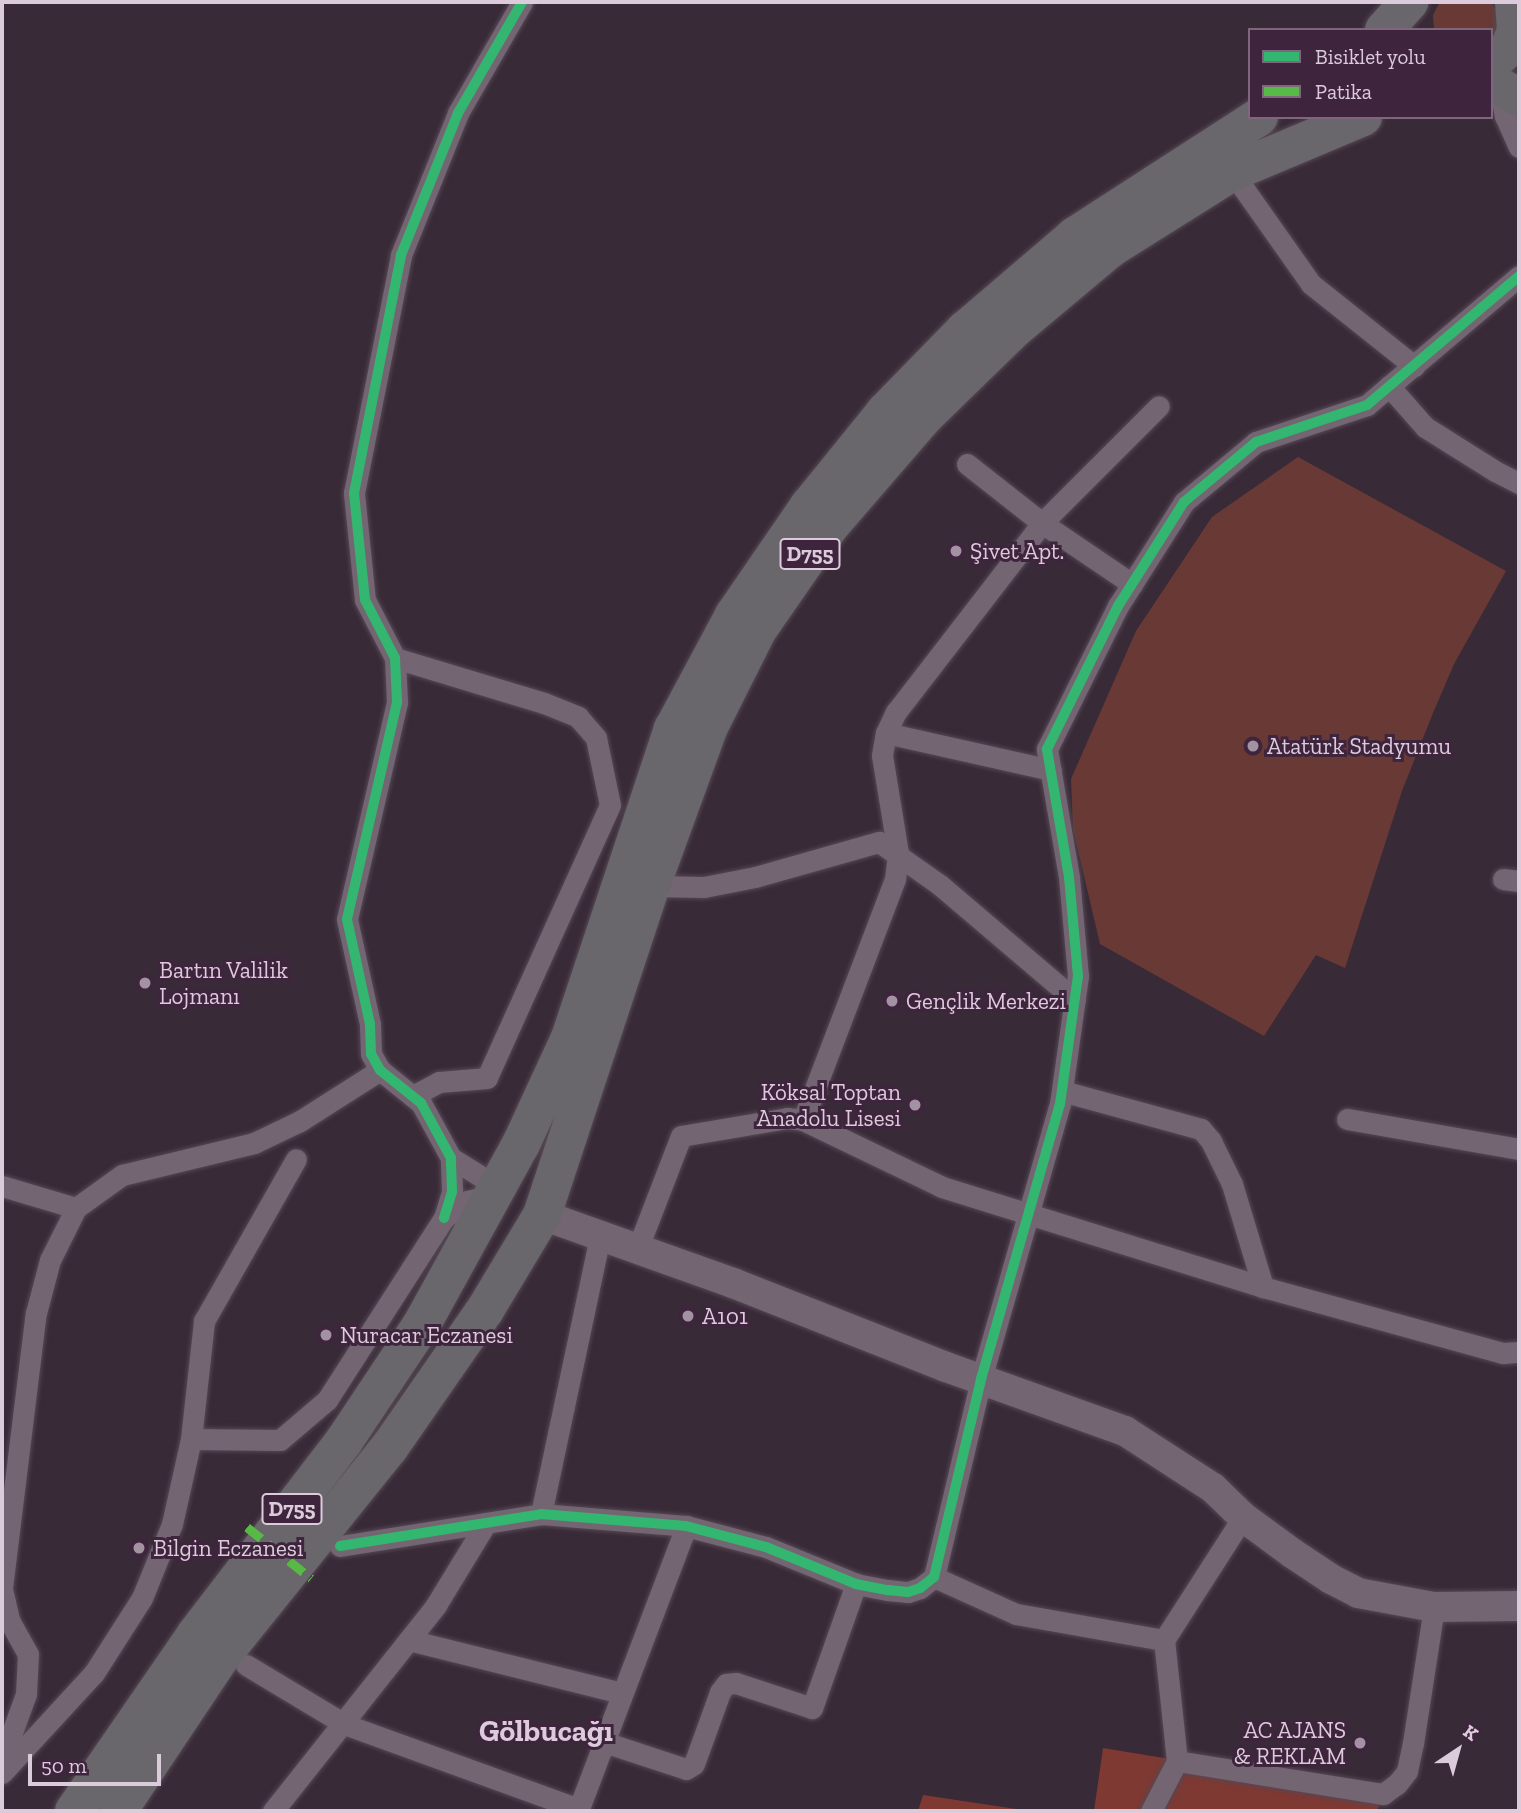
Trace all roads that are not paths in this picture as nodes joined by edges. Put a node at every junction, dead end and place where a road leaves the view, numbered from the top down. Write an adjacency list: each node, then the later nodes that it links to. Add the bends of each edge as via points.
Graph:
1 (522, 2): 19 (street, via 458,113 401,255 354,493 365,600)
2 (1410, 2): 4 (highway); 5 (highway)
3 (1517, 3): 6 (highway, via 1516,30)
4 (1386, 28)
5 (1410, 28)
6 (1500, 78): 9 (street, via 1504,116)
7 (1256, 119): 34 (highway, D755, via 1075,236 965,330 885,412 809,506 734,615 673,729 570,1038)
8 (1358, 119): 10 (highway, D755)
9 (1519, 147)
10 (1232, 172): 12 (street, via 1311,284); 23 (highway, D755, via 1111,248 1012,331 923,418 829,527 757,631 708,729)
11 (1519, 275): 12 (street)
12 (1414, 366): 13 (street)
13 (1389, 386): 16 (street, via 1425,427); 18 (street, via 1367,405 1256,442 1184,502)
14 (1159, 406): 17 (street)
15 (967, 464): 17 (street)
16 (1519, 483)
17 (1042, 523): 18 (street); 20 (street, via 896,712)
18 (1132, 584): 21 (street, via 1047,749)
19 (395, 658): 25 (street, via 397,702 347,919 370,1024 371,1054); 27 (street, via 578,717 596,738 610,805 487,1078 439,1082)
20 (886, 733): 21 (street); 22 (street, via 882,755)
21 (1051, 770): 24 (street, via 1069,877 1078,976)
22 (898, 853): 23 (street, via 879,842 704,887); 24 (street); 29 (street, via 895,879 872,944)
23 (651, 886): 37 (highway, D755)
24 (1075, 1000): 26 (street)
25 (380, 1070): 27 (street); 35 (street, via 300,1121 254,1143 122,1175)
26 (1062, 1091): 36 (street); 41 (street, via 1201,1129 1232,1184)
27 (413, 1096): 31 (street)
28 (1347, 1119): 30 (street)
29 (803, 1121): 36 (street, via 942,1187); 40 (street, via 773,1119 681,1136)
30 (1519, 1149)
31 (451, 1158): 34 (street, via 485,1179); 38 (street, via 452,1191)
32 (296, 1159): 44 (street, via 204,1321)
33 (2, 1186): 35 (street)
34 (493, 1195): 37 (highway); 38 (street, via 467,1201); 66 (highway, D755, via 422,1324 344,1441 197,1634)
35 (76, 1208): 52 (street, via 50,1260 36,1313)
36 (1027, 1214): 41 (street); 43 (street)
37 (542, 1215): 39 (main road); 67 (highway, D755, via 485,1310 389,1448 220,1658)
38 (444, 1218): 44 (street, via 327,1400 280,1440)
39 (600, 1237): 40 (main road); 45 (street)
40 (637, 1250): 43 (main road)
41 (1263, 1287): 42 (street, via 1503,1353)
42 (1519, 1352)
43 (981, 1379): 46 (main road, via 1125,1431 1213,1488); 50 (street)
44 (191, 1439): 64 (street, via 172,1524 142,1598 94,1673)
45 (541, 1514): 47 (street); 48 (street)
46 (1243, 1517): 54 (main road, via 1358,1593); 57 (street)
47 (486, 1523): 49 (street); 56 (street)
48 (686, 1526): 51 (street, via 766,1547); 59 (street)
49 (340, 1546)
50 (934, 1577): 51 (street, via 908,1592); 57 (street, via 1016,1614)
51 (856, 1584): 61 (street, via 812,1708 736,1683 726,1684 694,1763 686,1769)
52 (2, 1588): 55 (street)
53 (1519, 1606): 54 (main road)
54 (1434, 1607): 63 (street, via 1407,1771 1383,1794)
55 (5, 1622): 62 (street, via 28,1654 26,1694)
56 (409, 1640): 59 (street); 60 (street)
57 (1164, 1640): 63 (street)
58 (246, 1665): 60 (street)
59 (622, 1693): 61 (street)
60 (344, 1724): 65 (street); 68 (street)
61 (604, 1742): 65 (street)
62 (2, 1760)
63 (1177, 1761): 69 (street)
64 (2, 1773)
65 (578, 1810)
66 (74, 1811)
67 (118, 1811)
68 (274, 1811)
69 (1151, 1811)

